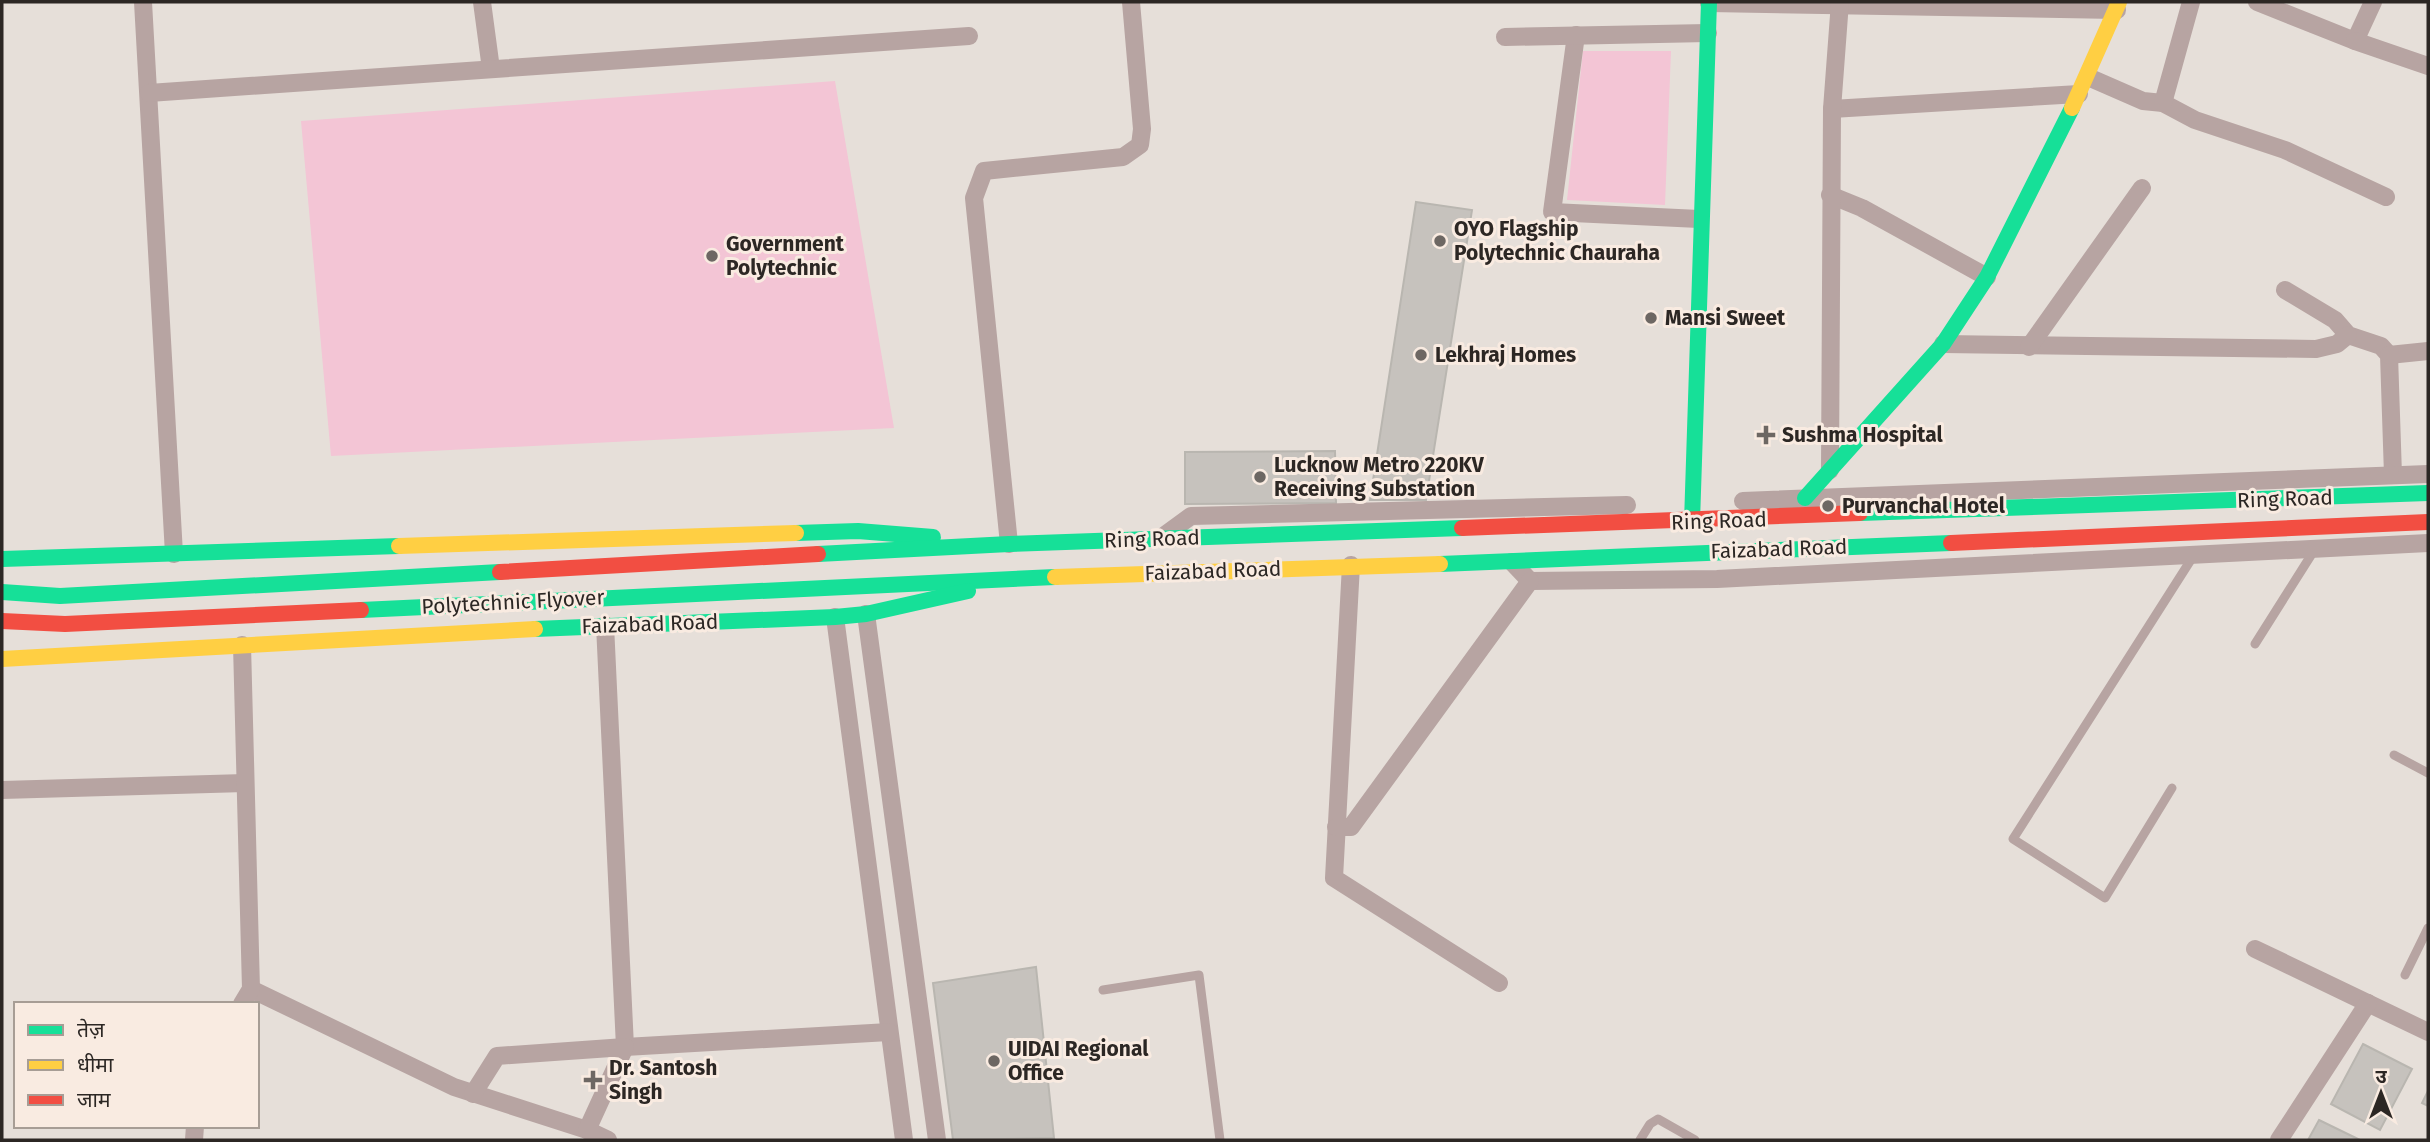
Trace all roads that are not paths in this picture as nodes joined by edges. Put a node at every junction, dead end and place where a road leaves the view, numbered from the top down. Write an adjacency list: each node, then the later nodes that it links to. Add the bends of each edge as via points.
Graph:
1 (144, 2): 18 (street)
2 (482, 2): 16 (street)
3 (1131, 2): 42 (street, via 1140,145 1123,157 984,171 974,198)
4 (1709, 2): 8 (street); 10 (main road)
5 (2191, 2): 20 (street)
6 (2257, 2): 14 (street)
7 (2373, 2): 14 (street)
8 (1840, 3): 9 (street); 21 (street)
9 (2118, 6): 17 (main road)
10 (1708, 33): 12 (street); 25 (main road)
11 (969, 36): 16 (street)
12 (1576, 36): 13 (street); 25 (street, via 1552,212)
13 (1505, 37)
14 (2355, 41): 15 (street)
15 (2428, 66)
16 (491, 69): 18 (street)
17 (2088, 77): 19 (main road); 20 (street, via 2143,102)
18 (149, 93): 45 (street)
19 (2079, 94): 21 (street); 26 (main road)
20 (2163, 103): 24 (street, via 2195,120 2285,150)
21 (1832, 109): 23 (street)
22 (2142, 188): 30 (street)
23 (1830, 195): 26 (street); 33 (street)
24 (2386, 197)
25 (1699, 219): 38 (main road)
26 (1987, 277): 29 (main road)
27 (2285, 290): 28 (street, via 2335,320)
28 (2348, 335): 30 (street, via 2337,344 2316,349); 32 (street, via 2381,346)
29 (1944, 344): 30 (street); 33 (main road)
30 (2029, 347)
31 (2428, 351): 32 (street)
32 (2389, 355): 35 (street)
33 (1830, 470): 37 (main road)
34 (2428, 474): 35 (street)
35 (2393, 475): 37 (street)
36 (2428, 493): 38 (main road, Ring Road)
37 (1805, 498): 38 (street)
38 (1693, 513): 40 (street, via 1191,516)
39 (2428, 522): 44 (main road, Faizabad Road)
40 (1159, 539): 42 (main road, Ring Road)
41 (2428, 542): 43 (street)
42 (1009, 544): 45 (main road, via 858,531); 54 (main road, Polytechnic Flyover, via 60,596)
43 (2316, 548): 46 (street); 60 (lane)
44 (1692, 553): 48 (main road, Faizabad Road); 52 (main road)
45 (174, 554): 47 (main road)
46 (2194, 555): 52 (street); 65 (lane, via 2013,839 2105,898)
47 (5, 560): 50 (main road)
48 (1512, 562): 49 (main road, Faizabad Road); 53 (street)
49 (1351, 565): 51 (main road, Faizabad Road); 69 (street)
50 (2, 576)
51 (1024, 578): 55 (main road, Faizabad Road); 57 (main road, Polytechnic Flyover, via 65,624)
52 (1692, 580): 53 (street)
53 (1530, 581): 69 (street, via 1351,827)
54 (2, 592)
55 (866, 614): 56 (main road, Faizabad Road); 67 (street)
56 (835, 617): 58 (main road, Faizabad Road); 68 (street)
57 (2, 621)
58 (605, 625): 59 (main road, Faizabad Road); 79 (street)
59 (242, 645): 61 (main road, Faizabad Road); 64 (street)
60 (2255, 645)
61 (2, 659)
62 (2394, 755): 63 (lane)
63 (2428, 773)
64 (246, 783): 66 (street); 75 (street)
65 (2172, 788)
66 (2, 790)
67 (892, 804): 68 (street); 84 (street)
68 (860, 808): 77 (street)
69 (1336, 827): 73 (street, via 1334,878)
70 (2428, 928): 72 (lane)
71 (2255, 949): 76 (street)
72 (2404, 975)
73 (1499, 983)
74 (1103, 990): 85 (lane, via 1199,975)
75 (247, 996): 80 (street)
76 (2368, 1003): 78 (street); 88 (street)
77 (889, 1032): 79 (street); 83 (street)
78 (2428, 1032)
79 (625, 1047): 80 (street, via 496,1056); 81 (street)
80 (473, 1094): 81 (street)
81 (587, 1130): 82 (street)
82 (608, 1140)
83 (904, 1140)
84 (937, 1140)
85 (1220, 1140)
86 (1640, 1140): 87 (lane, via 1658,1119)
87 (1695, 1140)
88 (2279, 1140)

